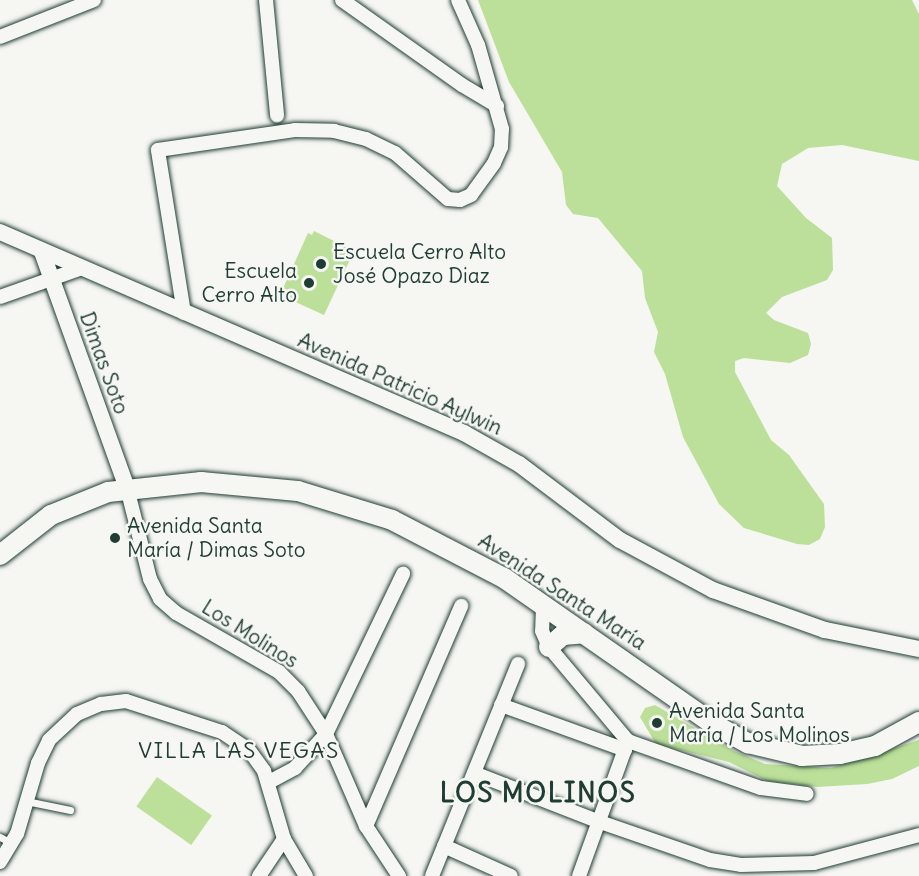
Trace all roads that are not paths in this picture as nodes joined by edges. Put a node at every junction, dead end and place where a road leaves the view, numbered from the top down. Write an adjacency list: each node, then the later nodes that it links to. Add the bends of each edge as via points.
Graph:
1 (94, 0): 5 (street)
2 (266, 0): 7 (street)
3 (342, 0): 6 (street)
4 (458, 0): 6 (street, via 478,45)
5 (0, 37)
6 (497, 106): 13 (street, via 501,147 475,190 460,200 445,197 388,149 334,131 296,130 158,150)
7 (277, 115)
8 (0, 232): 9 (street, Avenida Patricio Aylwin)
9 (42, 252): 10 (street, Avenida Patricio Aylwin); 11 (street, Dimas Soto)
10 (79, 269): 11 (street); 13 (street, Avenida Patricio Aylwin)
11 (49, 278): 12 (street); 14 (street, Dimas Soto)
12 (0, 297)
13 (184, 313): 21 (street, Avenida Patricio Aylwin, via 464,433 519,464 620,540 713,590 825,630)
14 (128, 488): 15 (main road, Avenida Santa María, via 88,498 51,515); 18 (main road, Avenida Santa María, via 234,483 330,499 392,520 445,545 504,578); 27 (street, Los Molinos, via 150,579 160,599 176,613 279,672 309,705)
15 (0, 555)
16 (403, 573): 27 (street)
17 (461, 606): 35 (street)
18 (543, 606): 19 (main road, Avenida Santa María); 22 (street, via 542,631)
19 (584, 633): 22 (main road, via 563,635); 26 (main road, Avenida Santa María, via 715,725 765,749 802,756 840,754 875,746)
20 (919, 642): 21 (street, Avenida Patricio Aylwin)
21 (902, 646): 23 (street, Avenida Patricio Aylwin)
22 (549, 647): 28 (street)
23 (919, 649)
24 (518, 664): 25 (street)
25 (501, 705): 28 (street); 29 (street)
26 (919, 722)
27 (326, 734): 30 (street, via 296,768); 35 (street, Los Molinos)
28 (626, 745): 31 (street, via 760,788); 34 (street)
29 (474, 773): 34 (street); 40 (street)
30 (269, 782): 32 (street, via 257,760 231,736 138,702 113,701 77,714 57,730 43,751); 38 (street)
31 (807, 794)
32 (26, 800): 33 (lane); 39 (street)
33 (70, 810)
34 (600, 822): 36 (street, via 710,860 757,867 814,863); 47 (street)
35 (366, 826): 44 (street, Los Molinos)
36 (919, 835)
37 (0, 837): 39 (lane)
38 (284, 838): 42 (street); 43 (street)
39 (13, 844): 41 (street)
40 (444, 846): 45 (street); 46 (street)
41 (0, 862)
42 (260, 876)
43 (306, 876)
44 (399, 876)
45 (432, 876)
46 (512, 876)
47 (579, 876)

